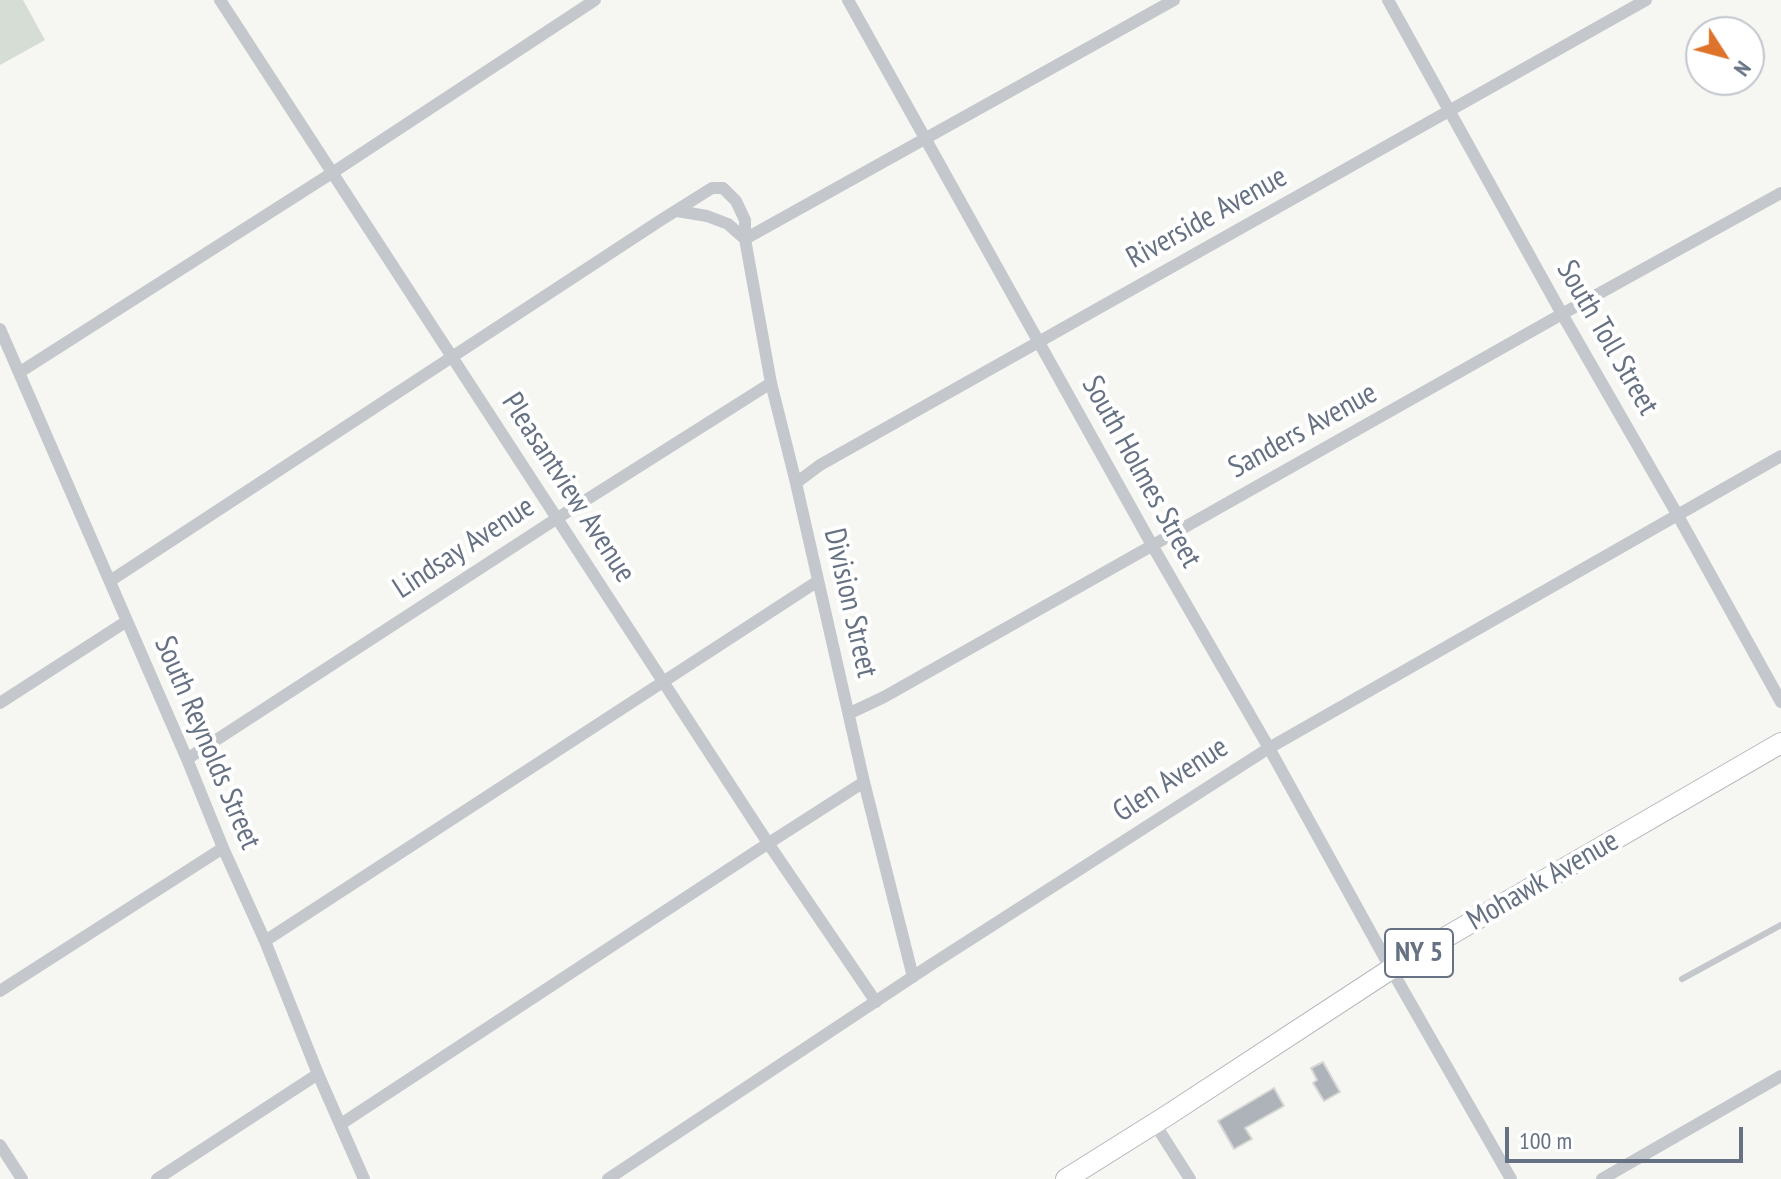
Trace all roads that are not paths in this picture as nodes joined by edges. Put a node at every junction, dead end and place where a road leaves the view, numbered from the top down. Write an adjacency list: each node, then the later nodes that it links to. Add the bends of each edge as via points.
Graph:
1 (220, 0): 9 (street, Pleasantview Avenue)
2 (595, 0): 9 (street)
3 (848, 0): 8 (street, South Holmes Street)
4 (1174, 0): 8 (street)
5 (1388, 0): 7 (street, South Toll Street)
6 (1646, 0): 7 (street, Riverside Avenue)
7 (1450, 110): 13 (street, South Toll Street); 15 (street, Riverside Avenue)
8 (926, 138): 12 (street); 15 (street, South Holmes Street)
9 (332, 173): 16 (street, Pleasantview Avenue); 17 (street)
10 (1781, 193): 13 (street, Sanders Avenue)
11 (677, 211): 12 (street, via 728,224); 12 (street, Division Street, via 712,188 723,188 745,220); 16 (street)
12 (745, 239): 18 (street, Division Street)
13 (1562, 314): 21 (street, South Toll Street); 23 (street, Sanders Avenue)
14 (0, 329): 17 (street, South Reynolds Street)
15 (1039, 343): 20 (street, Riverside Avenue); 23 (street, South Holmes Street)
16 (452, 358): 22 (street, Pleasantview Avenue); 24 (street)
17 (20, 372): 24 (street, South Reynolds Street)
18 (771, 383): 20 (street, Division Street); 22 (street, Lindsay Avenue)
19 (1781, 456): 21 (street, Glen Avenue)
20 (796, 483): 25 (street, Division Street)
21 (1677, 514): 28 (street, South Toll Street); 32 (street, Glen Avenue)
22 (556, 519): 27 (street, Pleasantview Avenue); 33 (street, Lindsay Avenue)
23 (1152, 545): 30 (street, Sanders Avenue); 32 (street, South Holmes Street)
24 (110, 581): 26 (street, South Reynolds Street)
25 (818, 581): 27 (street); 30 (street, Division Street)
26 (127, 621): 29 (street); 33 (street, South Reynolds Street)
27 (664, 681): 35 (street, Pleasantview Avenue); 38 (street)
28 (1781, 702)
29 (0, 703)
30 (850, 713): 34 (street, Division Street)
31 (1781, 743): 39 (main road, Mohawk Avenue / NY 5)
32 (1269, 748): 39 (street, South Holmes Street); 40 (street, Glen Avenue)
33 (187, 759): 36 (street, South Reynolds Street)
34 (864, 782): 35 (street); 40 (street, Division Street)
35 (768, 843): 43 (street, Pleasantview Avenue); 46 (street)
36 (223, 848): 38 (street, South Reynolds Street); 42 (street)
37 (1781, 925): 41 (lane)
38 (265, 941): 44 (street, South Reynolds Street)
39 (1391, 969): 47 (main road, Mohawk Avenue / NY 5); 55 (street, South Holmes Street)
40 (913, 977): 43 (street, Glen Avenue)
41 (1682, 979)
42 (0, 991)
43 (876, 1002): 52 (street, Glen Avenue)
44 (318, 1074): 46 (street, South Reynolds Street); 50 (street)
45 (1781, 1076): 56 (street)
46 (341, 1124): 51 (street, South Reynolds Street)
47 (1155, 1124): 53 (main road, Mohawk Avenue / NY 5); 54 (street)
48 (0, 1145): 49 (street)
49 (22, 1179)
50 (157, 1179)
51 (364, 1179)
52 (608, 1179)
53 (1066, 1179)
54 (1190, 1179)
55 (1511, 1179)
56 (1602, 1179)

